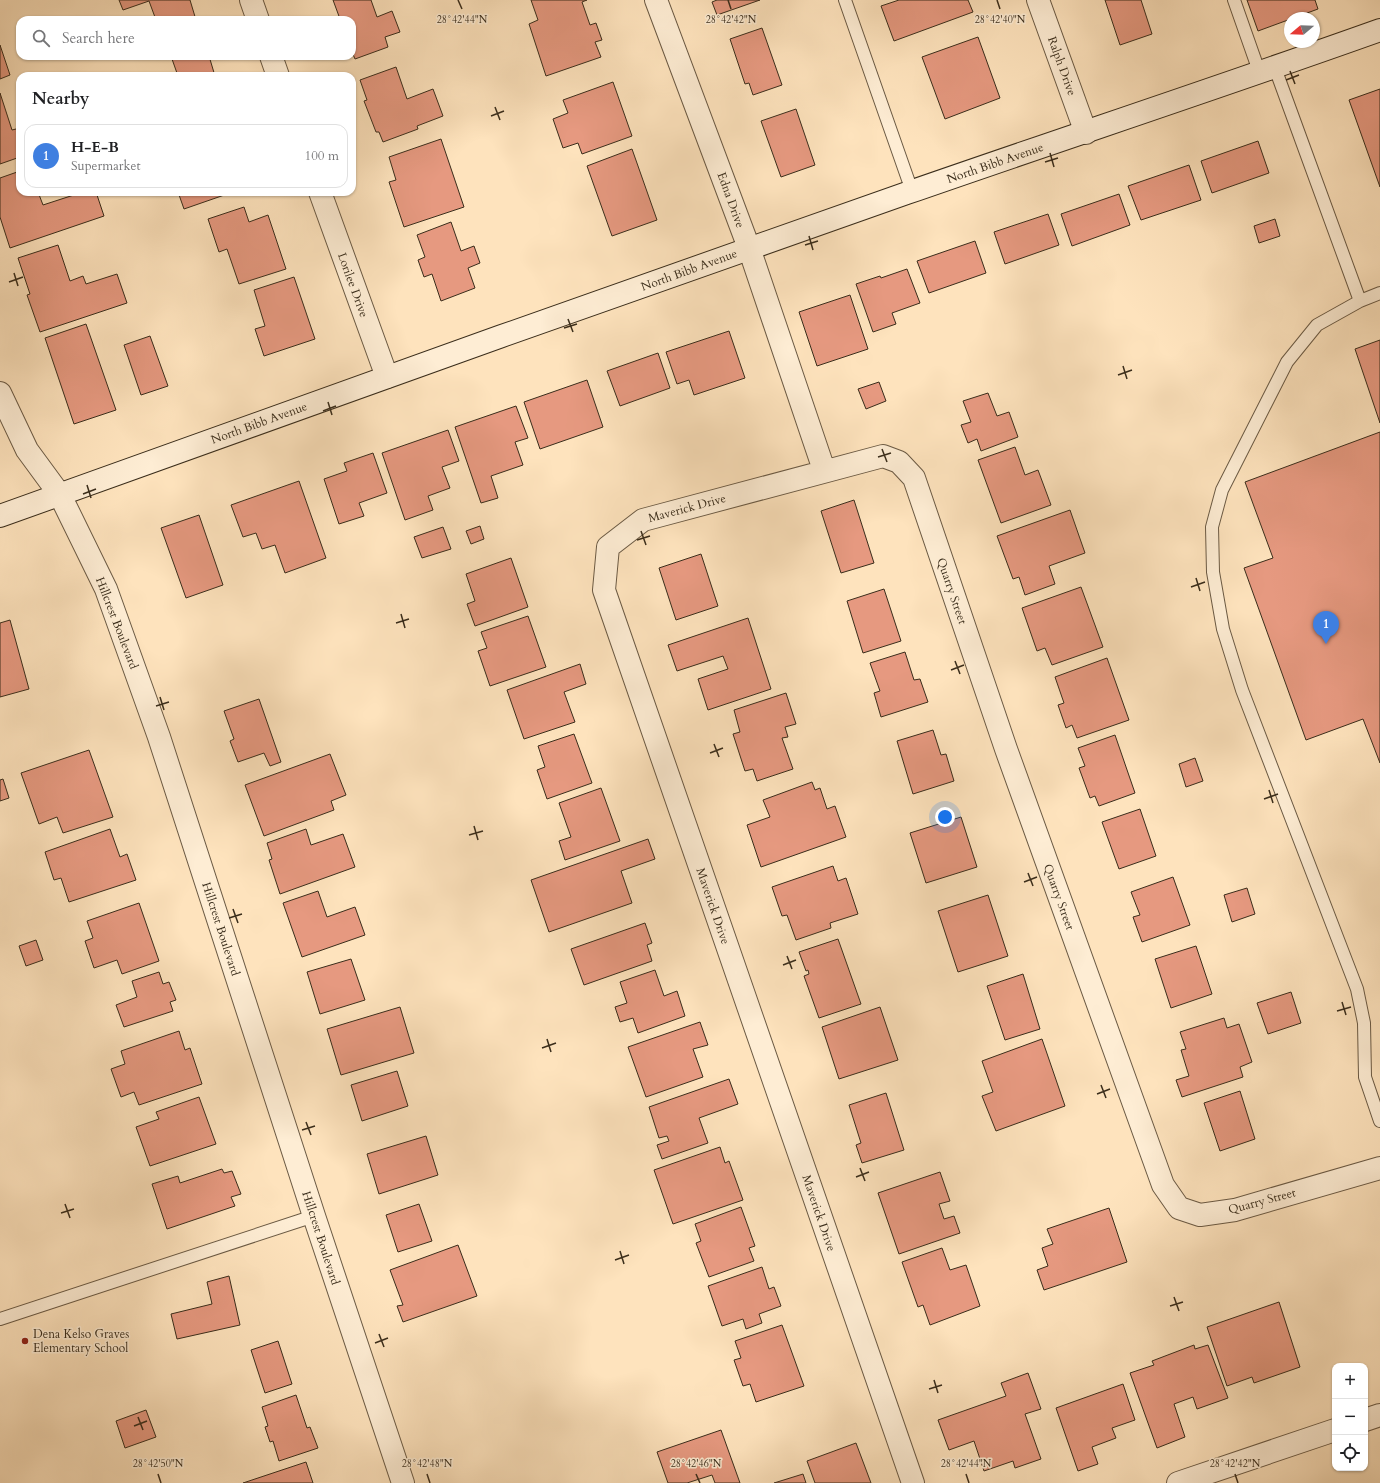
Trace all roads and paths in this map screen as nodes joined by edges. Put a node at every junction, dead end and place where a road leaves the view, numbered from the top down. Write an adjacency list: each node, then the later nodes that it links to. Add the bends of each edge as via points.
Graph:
1 (251, 0): 6 (street)
2 (656, 0): 14 (street, Edna Drive)
3 (845, 0): 12 (lane)
4 (1038, 0): 11 (street, Ralph Drive)
5 (1234, 0): 9 (lane)
6 (257, 16)
7 (1380, 30): 9 (street, North Bibb Avenue)
8 (272, 60): 10 (street)
9 (1267, 71): 11 (street, North Bibb Avenue); 16 (lane)
10 (277, 72)
11 (1086, 133): 12 (street, North Bibb Avenue)
12 (912, 191): 14 (street, North Bibb Avenue)
13 (321, 196): 17 (street, Lorilee Drive)
14 (749, 248): 17 (street, North Bibb Avenue); 19 (street, Edna Drive)
15 (1380, 293): 16 (lane)
16 (1360, 300): 22 (lane, via 1317,325 1287,362 1222,490 1212,527 1213,572 1223,629 1242,690 1357,989 1364,1023 1365,1077)
17 (387, 377): 20 (street, North Bibb Avenue)
18 (0, 393): 20 (street, Hillcrest Boulevard, via 27,450)
19 (824, 470): 23 (street, Quarry Street, via 883,456 900,462 914,478 1006,749 1163,1185 1179,1208 1200,1215 1235,1210); 30 (street, Maverick Drive, via 643,520 608,548 604,590)
20 (60, 495): 21 (street, North Bibb Avenue); 24 (street, Hillcrest Boulevard, via 106,590 159,737)
21 (0, 516)
22 (1380, 1121)
23 (1380, 1168)
24 (314, 1216): 25 (lane); 29 (street, Hillcrest Boulevard)
25 (0, 1319)
26 (1380, 1414): 27 (street)
27 (1368, 1419)
28 (1332, 1431): 31 (street)
29 (403, 1483)
30 (913, 1483)
31 (1178, 1483)

